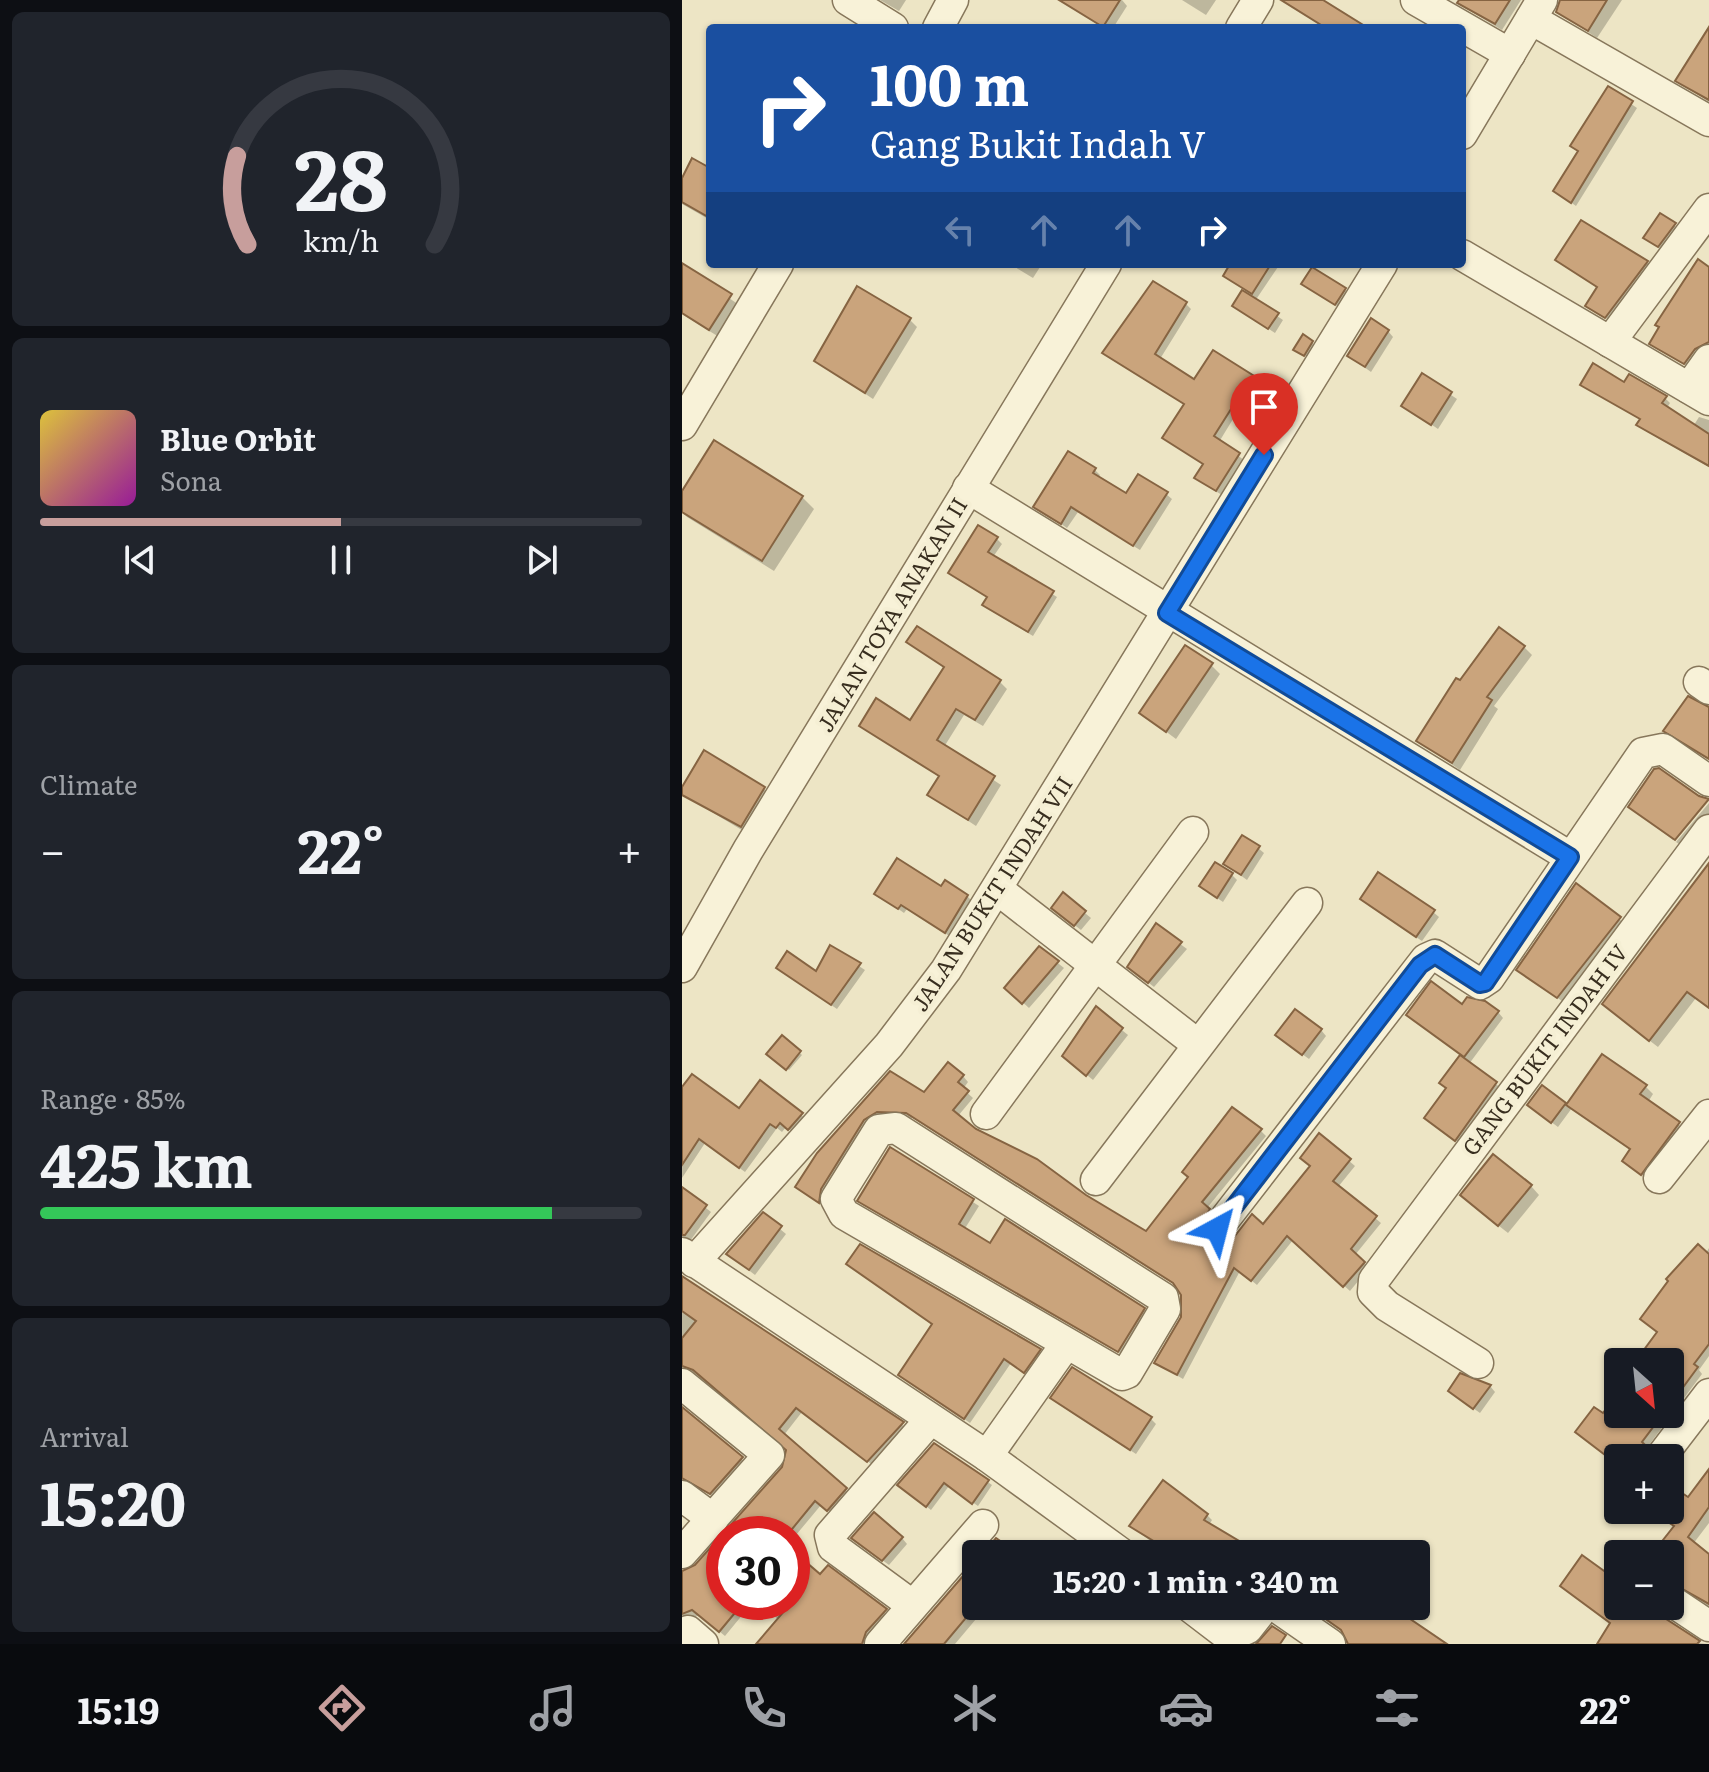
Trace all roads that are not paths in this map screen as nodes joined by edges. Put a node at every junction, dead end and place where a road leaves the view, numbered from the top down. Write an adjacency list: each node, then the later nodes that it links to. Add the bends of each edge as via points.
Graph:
1 (848, 0): 6 (street)
2 (953, 0): 7 (street)
3 (1258, 0): 8 (street)
4 (1416, 0): 9 (street)
5 (1537, 9): 11 (street); 12 (street)
6 (887, 24)
7 (940, 24)
8 (1243, 24)
9 (1458, 24)
10 (1466, 29): 11 (street)
11 (1510, 54): 13 (street)
12 (1709, 121)
13 (1466, 127)
14 (1709, 209): 19 (street)
15 (1466, 257): 19 (street)
16 (776, 268): 22 (street)
17 (1104, 268): 23 (street, JALAN TOYA ANAKAN II)
18 (1380, 268): 24 (street, JALAN BUKIT INDAH VII)
19 (1610, 342): 21 (street)
20 (1709, 360): 21 (street)
21 (1699, 394)
22 (682, 425)
23 (968, 488): 24 (street); 32 (street, JALAN TOYA ANAKAN II)
24 (1167, 613): 28 (street); 29 (street, JALAN BUKIT INDAH VII)
25 (1709, 781): 28 (street, via 1663,749 1643,753)
26 (1709, 830): 41 (street, GANG BUKIT INDAH IV, via 1380,1269 1373,1292 1387,1306)
27 (1193, 832): 31 (street)
28 (1570, 857): 38 (street, via 1485,983 1435,955 1420,965)
29 (997, 889): 31 (street); 39 (street, JALAN BUKIT INDAH VII, via 946,970 889,1045)
30 (1307, 903): 33 (street)
31 (1096, 965): 33 (street); 34 (street)
32 (682, 967)
33 (1197, 1044): 37 (street)
34 (986, 1114)
35 (1709, 1115): 36 (street)
36 (1659, 1178)
37 (1096, 1180)
38 (1217, 1229)
39 (688, 1258): 44 (street)
40 (1066, 1344): 40 (street, via 844,1214 836,1199 879,1130 896,1128 1166,1303 1127,1373); 46 (street)
41 (1478, 1363)
42 (682, 1384): 49 (street, via 769,1455)
43 (1709, 1394): 45 (street)
44 (930, 1420): 46 (street); 54 (street, via 830,1535 833,1547)
45 (1671, 1444)
46 (987, 1456): 52 (street)
47 (682, 1496): 48 (street)
48 (709, 1516)
49 (716, 1516)
50 (983, 1525): 54 (street)
51 (706, 1527): 53 (street)
52 (1103, 1540)
53 (682, 1553)
54 (912, 1605): 60 (street)
55 (1684, 1609): 59 (street)
56 (1207, 1620): 57 (street, via 1227,1635 1247,1629)
57 (1254, 1620)
58 (1295, 1620): 61 (street)
59 (1709, 1626)
60 (880, 1644)
61 (1330, 1644)

